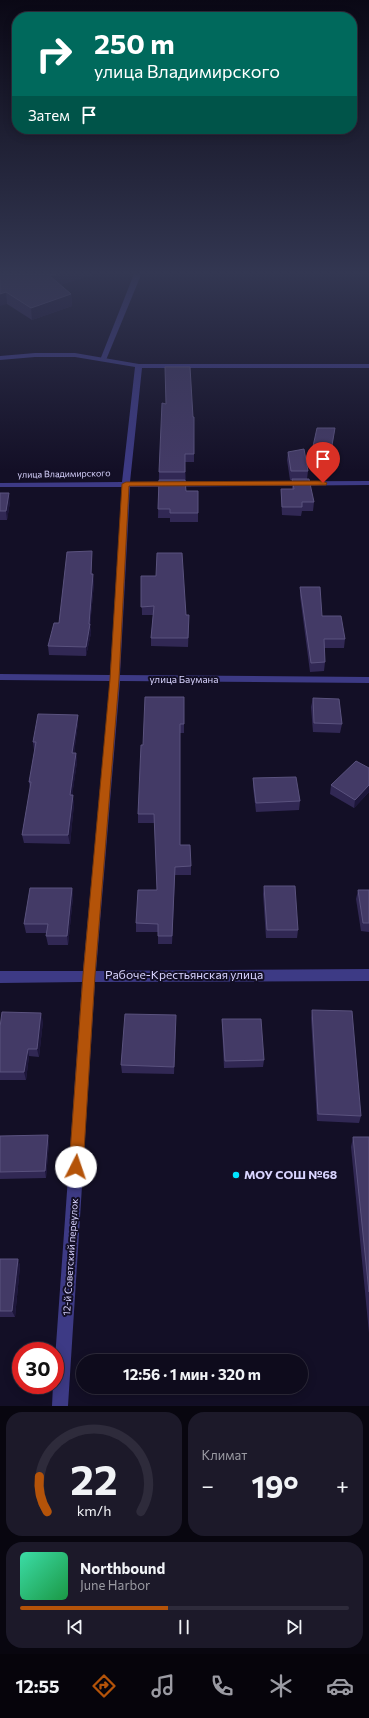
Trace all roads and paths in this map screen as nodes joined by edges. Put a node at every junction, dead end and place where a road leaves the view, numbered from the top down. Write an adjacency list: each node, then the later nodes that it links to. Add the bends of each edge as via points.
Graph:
1 (112, 340): 3 (street)
2 (0, 358): 3 (street, via 67,355)
3 (104, 360): 4 (street)
4 (139, 366): 5 (street); 7 (street, 12-й Советский переулок)
5 (369, 366)
6 (369, 483): 7 (street, улица Владимирского)
7 (126, 484): 8 (street, улица Владимирского); 10 (street, 12-й Советский переулок)
8 (0, 485)
9 (0, 677): 10 (street, улица Баумана)
10 (115, 679): 11 (street, улица Баумана); 12 (street, 12-й Советский переулок)
11 (369, 680)
12 (89, 975): 13 (street, Рабоче-Крестьянская улица); 14 (street, Рабоче-Крестьянская улица); 15 (street, 12-й Советский переулок)
13 (369, 975)
14 (0, 976)
15 (60, 1406)

